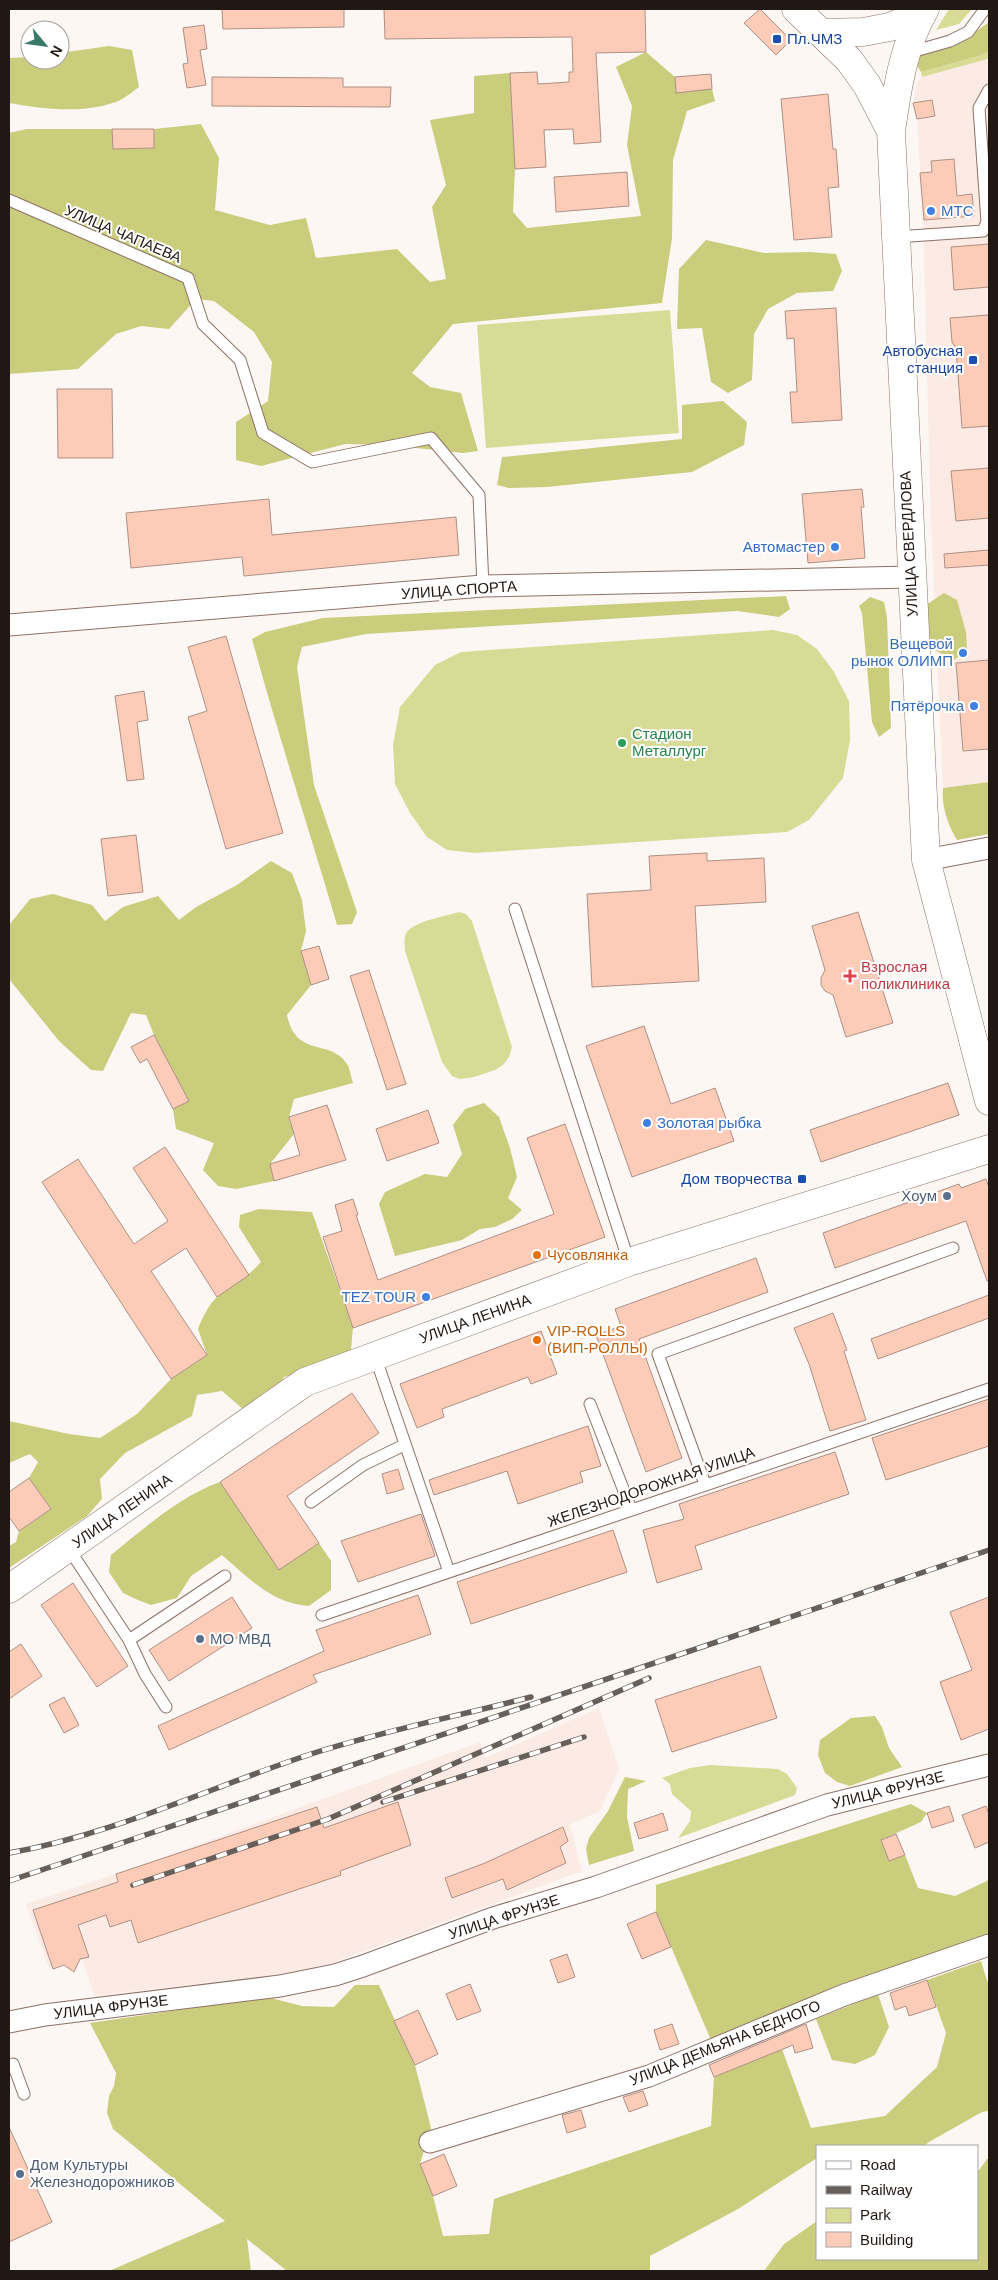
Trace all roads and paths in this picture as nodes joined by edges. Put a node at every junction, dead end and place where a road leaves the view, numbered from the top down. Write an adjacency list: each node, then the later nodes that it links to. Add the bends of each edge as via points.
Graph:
1 (796, 9): 4 (main road)
2 (985, 9): 5 (lane, via 968,32 950,42)
3 (923, 11): 4 (main road, via 890,28 863,32); 5 (main road, УЛИЦА СВЕРДЛОВА)
4 (820, 23): 7 (main road, via 867,85)
5 (906, 54): 7 (main road, УЛИЦА СВЕРДЛОВА)
6 (989, 90): 9 (lane, via 979,108 987,222 983,231)
7 (891, 131): 9 (main road, УЛИЦА СВЕРДЛОВА)
8 (9, 200): 11 (lane, УЛИЦА ЧАПАЕВА, via 188,278 203,324 240,360 263,433 312,462 431,438 479,495)
9 (895, 238): 10 (main road, УЛИЦА СВЕРДЛОВА)
10 (911, 577): 11 (street, УЛИЦА СПОРТА); 14 (main road, УЛИЦА СВЕРДЛОВА)
11 (483, 586): 12 (street, УЛИЦА СПОРТА)
12 (9, 626)
13 (989, 848): 14 (street)
14 (926, 860): 16 (main road, УЛИЦА СВЕРДЛОВА)
15 (515, 909): 19 (lane)
16 (989, 1101)
17 (989, 1149): 19 (main road, УЛИЦА ЛЕНИНА)
18 (953, 1248): 24 (lane, via 658,1354)
19 (629, 1262): 20 (main road, УЛИЦА ЛЕНИНА)
20 (375, 1356): 23 (lane); 27 (main road, УЛИЦА ЛЕНИНА, via 305,1382)
21 (989, 1389): 24 (lane, ЖЕЛЕЗНОДОРОЖНАЯ УЛИЦА)
22 (590, 1404): 26 (lane)
23 (404, 1445): 25 (lane, via 363,1465); 28 (lane)
24 (705, 1484): 26 (lane, ЖЕЛЕЗНОДОРОЖНАЯ УЛИЦА)
25 (311, 1502)
26 (631, 1509): 28 (lane, ЖЕЛЕЗНОДОРОЖНАЯ УЛИЦА)
27 (69, 1549): 30 (main road, УЛИЦА ЛЕНИНА); 32 (lane)
28 (448, 1572): 31 (lane, ЖЕЛЕЗНОДОРОЖНАЯ УЛИЦА)
29 (225, 1576): 32 (lane)
30 (9, 1589)
31 (322, 1615)
32 (129, 1640): 33 (lane)
33 (166, 1707)
34 (989, 1766): 36 (street, УЛИЦА ФРУНЗЕ, via 827,1805 335,1975 280,1986)
35 (989, 1945): 39 (street, УЛИЦА ДЕМЬЯНА БЕДНОГО, via 844,1995 649,2076)
36 (9, 2022)
37 (13, 2064): 38 (lane)
38 (24, 2094)
39 (430, 2142)

